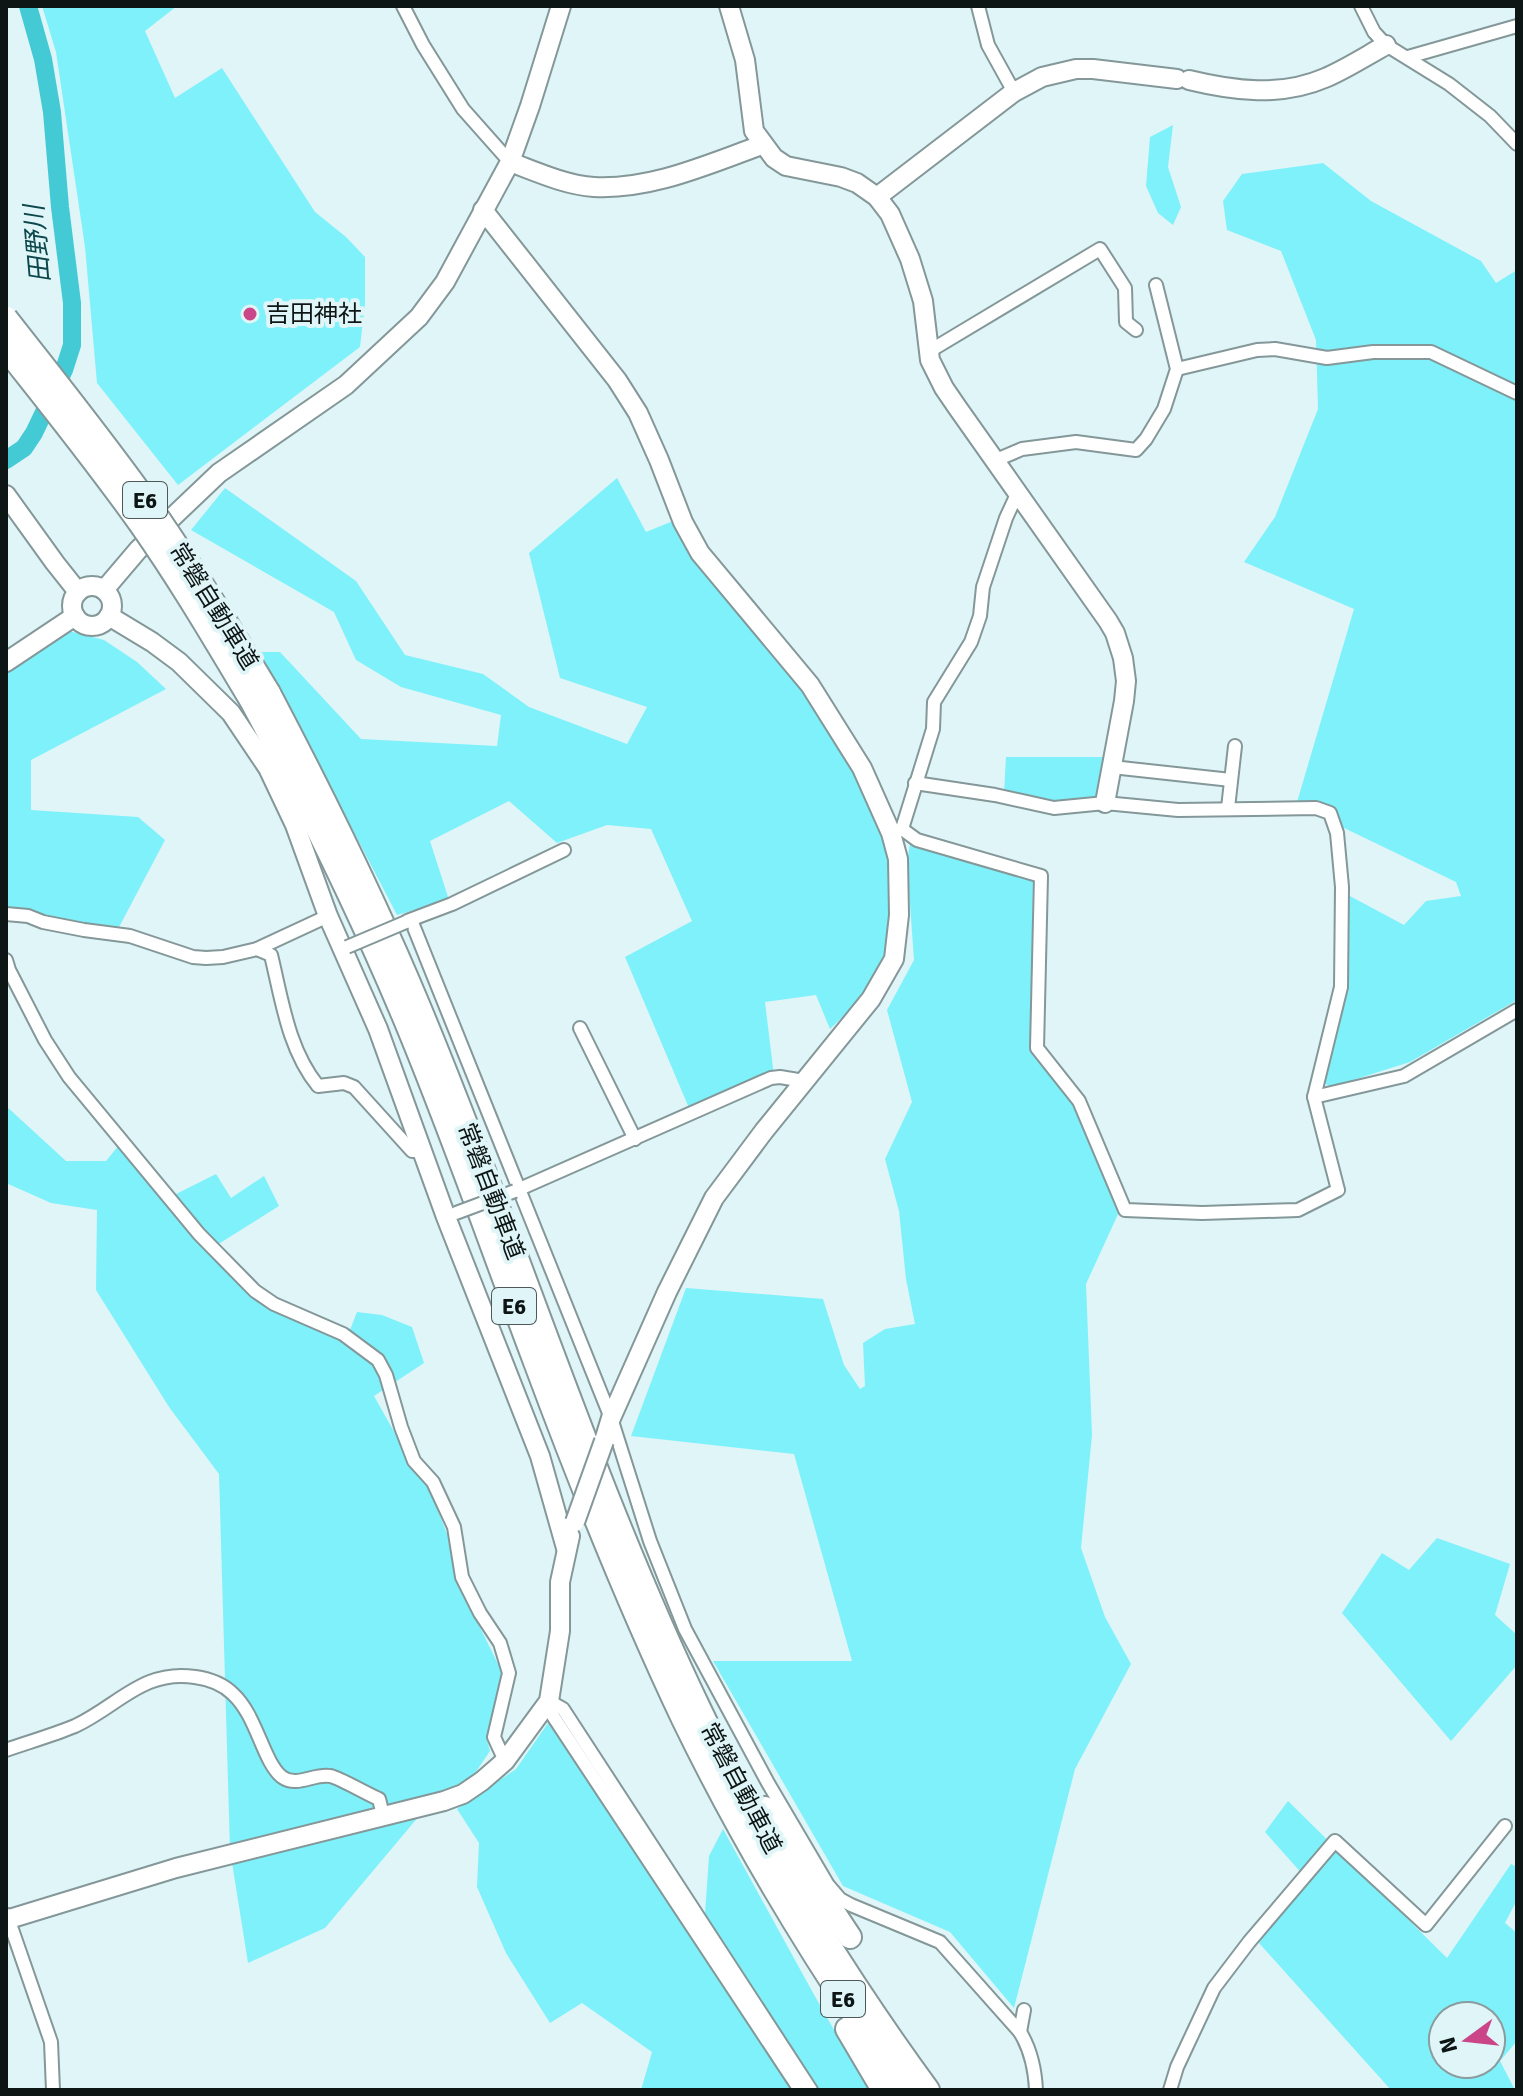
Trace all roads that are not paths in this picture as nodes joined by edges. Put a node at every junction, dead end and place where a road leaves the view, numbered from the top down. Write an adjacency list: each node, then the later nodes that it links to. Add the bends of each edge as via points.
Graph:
1 (403, 6): 12 (street, via 463,109)
2 (561, 6): 12 (street)
3 (729, 6): 11 (street, via 745,60 754,131)
4 (978, 6): 9 (street, via 988,45)
5 (1361, 6): 7 (street)
6 (1517, 26): 8 (street)
7 (1386, 45): 8 (street); 9 (street, via 1325,78 1295,87 1260,91 1076,69 1042,77)
8 (1408, 57): 10 (street, via 1471,100)
9 (1014, 92): 13 (street)
10 (1517, 144)
11 (762, 145): 12 (street, via 654,182 627,185 593,187); 13 (street, via 786,166 841,177)
12 (510, 162): 14 (street)
13 (877, 197): 19 (street, via 910,259 923,301)
14 (483, 210): 25 (street, via 445,282 419,317 346,385 219,473); 37 (street, via 617,380 638,413 700,553 810,685)
15 (1156, 285): 20 (street)
16 (6, 318): 30 (highway, 常磐自動車道 / E6, bridge, via 154,512 210,596)
17 (1136, 330): 19 (street, via 1126,322 1125,288 1100,249)
18 (6, 349): 30 (highway, 常磐自動車道 / E6, bridge, via 86,448)
19 (928, 352): 22 (street, via 944,388)
20 (1177, 369): 21 (street, via 1257,350 1327,358 1431,352); 22 (street, via 1164,409 1136,450 1076,442 1022,449)
21 (1517, 393)
22 (996, 460): 23 (street)
23 (1018, 492): 32 (street, via 1115,633 1126,681); 34 (street, via 983,587 971,642 934,702 933,729)
24 (6, 496): 26 (street)
25 (104, 590): 26 (street, via 88,586); 28 (street, via 111,599)
26 (78, 592): 27 (street, via 72,606)
27 (75, 616): 28 (street, via 89,625); 29 (street)
28 (109, 616): 40 (street, via 179,662 231,713 268,768)
29 (6, 662)
30 (260, 698): 55 (highway, 常磐自動車道 / E6, via 324,797 380,914); 61 (highway, 常磐自動車道 / E6, via 399,1005 613,1562 721,1793)
31 (1235, 746): 33 (street)
32 (1112, 767): 33 (street); 35 (street)
33 (1231, 780): 36 (street)
34 (915, 783): 35 (street, via 1054,808); 37 (street)
35 (1105, 803): 36 (street, via 1178,810)
36 (1228, 808): 48 (street, via 1316,808 1330,813 1337,833 1341,987)
37 (897, 831): 47 (street, via 894,959 871,999); 48 (street, via 1041,876 1037,1048 1079,1101 1125,1210 1298,1210 1338,1190)
38 (564, 850): 41 (street)
39 (6, 915): 43 (street, via 130,936 193,957)
40 (328, 916): 42 (street); 43 (street)
41 (409, 921): 42 (street, bridge); 51 (street)
42 (345, 948): 50 (street)
43 (257, 949): 50 (street, via 271,955 296,1051 318,1086 354,1087 412,1151)
44 (6, 960): 58 (street, via 69,1077 199,1234 255,1291 343,1334 378,1360 414,1461 433,1482 454,1527 462,1577 505,1658 509,1673 494,1737)
45 (1517, 1010): 48 (street, via 1404,1076)
46 (580, 1028): 49 (street)
47 (804, 1081): 49 (street, via 771,1078); 53 (street, via 714,1198)
48 (1314, 1097)
49 (635, 1139): 51 (street)
50 (422, 1151): 52 (street)
51 (517, 1190): 52 (street, bridge); 53 (street)
52 (451, 1215): 54 (street, via 540,1456)
53 (611, 1418): 54 (street, bridge); 65 (street, via 685,1629 828,1885 851,1905 940,1942)
54 (566, 1548): 56 (street)
55 (671, 1649): 63 (highway); 71 (highway, 常磐自動車道 / E6, via 799,1895)
56 (549, 1701): 58 (street); 67 (street, via 553,1716); 68 (street, via 563,1709)
57 (6, 1750): 59 (street, via 75,1726 151,1681 197,1677 223,1686 244,1705 280,1775 308,1780 330,1776 379,1799)
58 (505, 1761): 59 (street, via 463,1794)
59 (383, 1815): 62 (street)
60 (1505, 1826): 73 (street, via 1426,1925 1335,1841 1214,1988)
61 (784, 1907): 69 (highway); 70 (highway, 常磐自動車道 / E6)
62 (7, 1918): 66 (street, via 51,2042)
63 (850, 1937)
64 (1024, 2010): 65 (street)
65 (1020, 2032): 72 (street, via 1033,2062)
66 (53, 2090)
67 (800, 2090)
68 (811, 2090)
69 (883, 2090)
70 (905, 2090)
71 (928, 2090)
72 (1036, 2090)
73 (1170, 2090)

